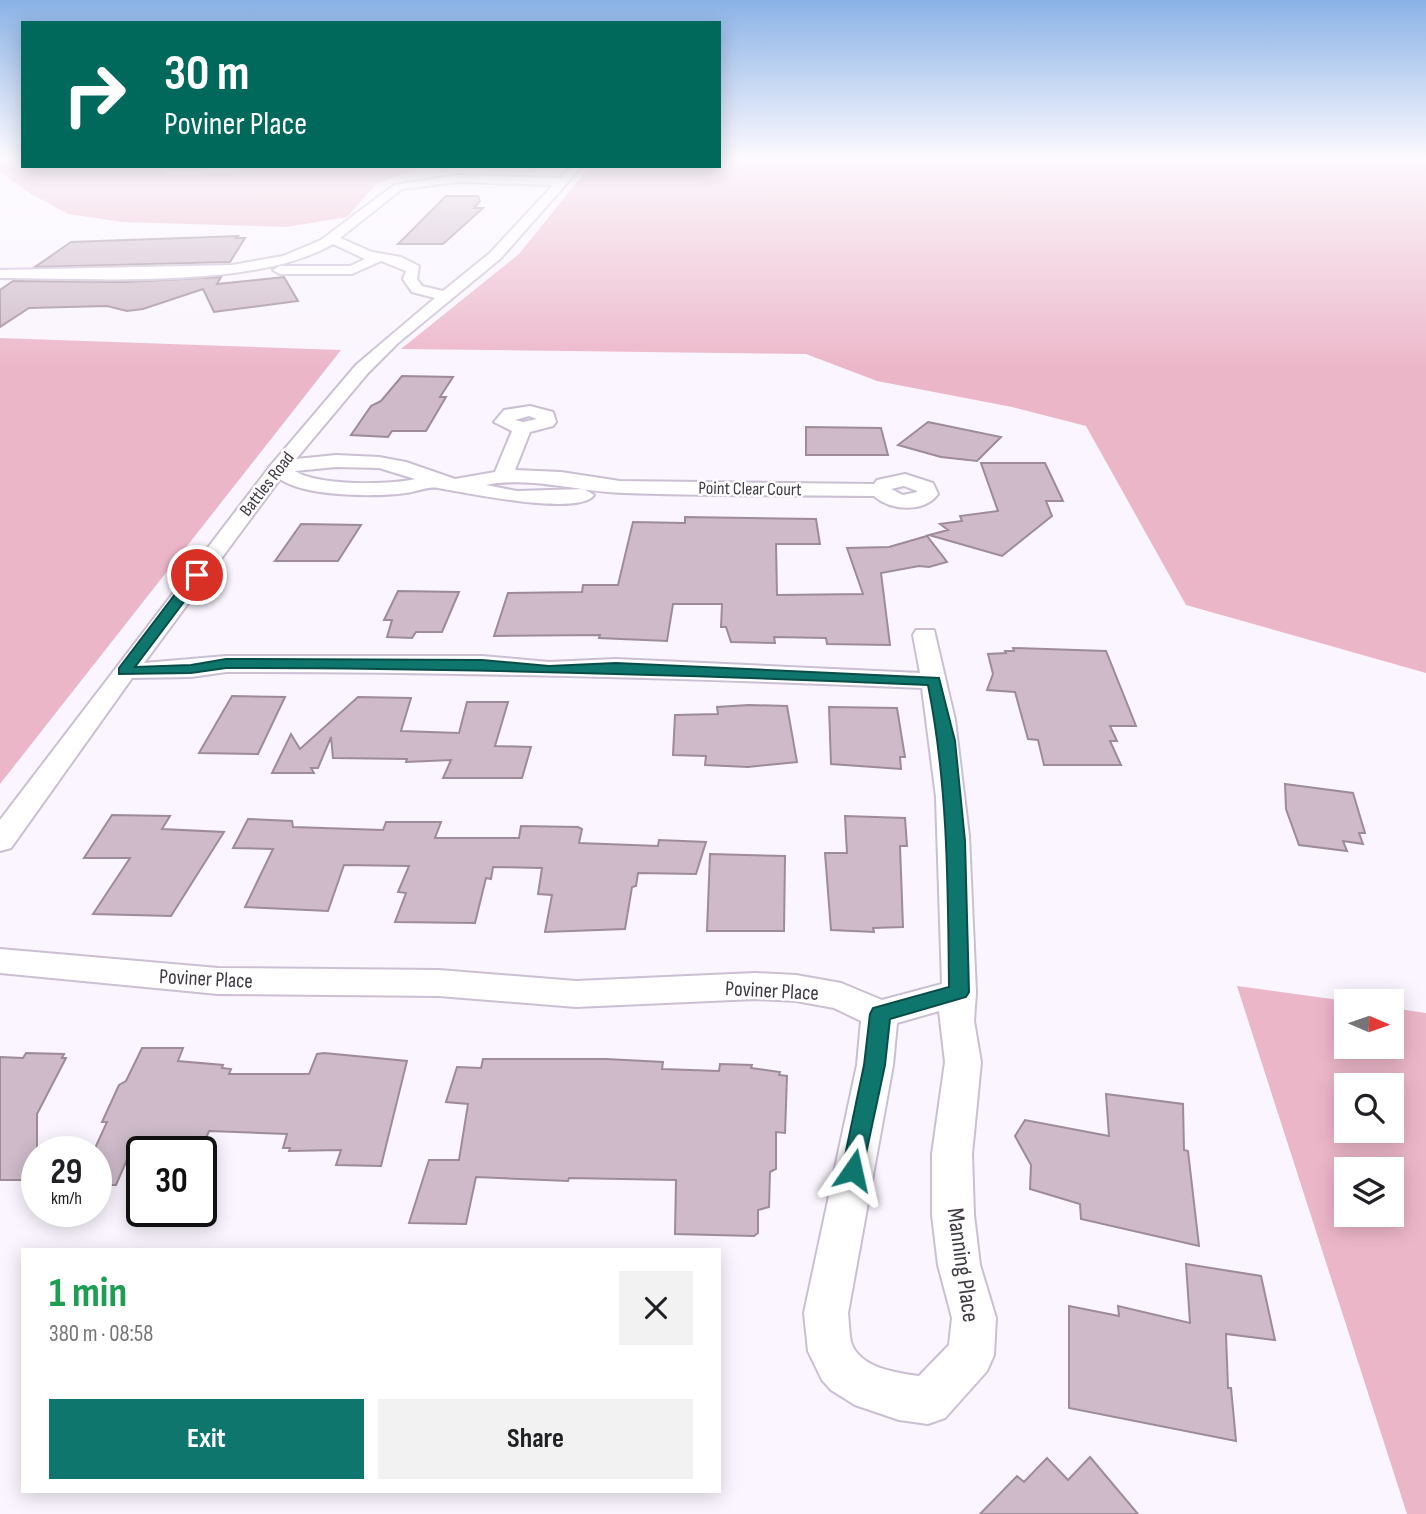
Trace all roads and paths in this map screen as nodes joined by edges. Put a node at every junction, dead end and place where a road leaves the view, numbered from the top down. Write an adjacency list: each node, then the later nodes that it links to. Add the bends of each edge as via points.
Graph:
1 (346, 228): 3 (street)
2 (521, 228): 7 (street, Battles Road)
3 (332, 239): 4 (street); 5 (street, via 300,256)
4 (374, 256): 5 (street, via 372,264 352,270 290,271); 7 (street, via 414,269 410,279 417,289)
5 (261, 265): 6 (street, via 156,273)
6 (0, 274)
7 (447, 296): 9 (street, Battles Road, via 362,369)
8 (522, 428): 10 (street)
9 (278, 469): 11 (street, Point Clear Court, via 293,479 318,485); 15 (street, Battles Road)
10 (503, 476): 11 (street, Point Clear Court); 12 (street, Point Clear Court)
11 (459, 484): 12 (street, Point Clear Court, via 517,497 571,497)
12 (621, 487): 13 (street, Point Clear Court)
13 (880, 490)
14 (925, 635): 16 (street)
15 (124, 671): 16 (street, via 226,664 482,664); 17 (street, Battles Road)
16 (934, 681): 19 (street, via 947,741 957,841)
17 (0, 841)
18 (0, 961): 20 (street, Poviner Place, via 218,981 439,983 576,994 796,988 841,996)
19 (959, 992): 20 (street); 20 (street, Manning Place, via 956,1021 963,1062 952,1154 953,1215 959,1265 974,1318 971,1355 928,1401 894,1396 853,1381 831,1351 826,1313 875,1065)
20 (880, 1014)

